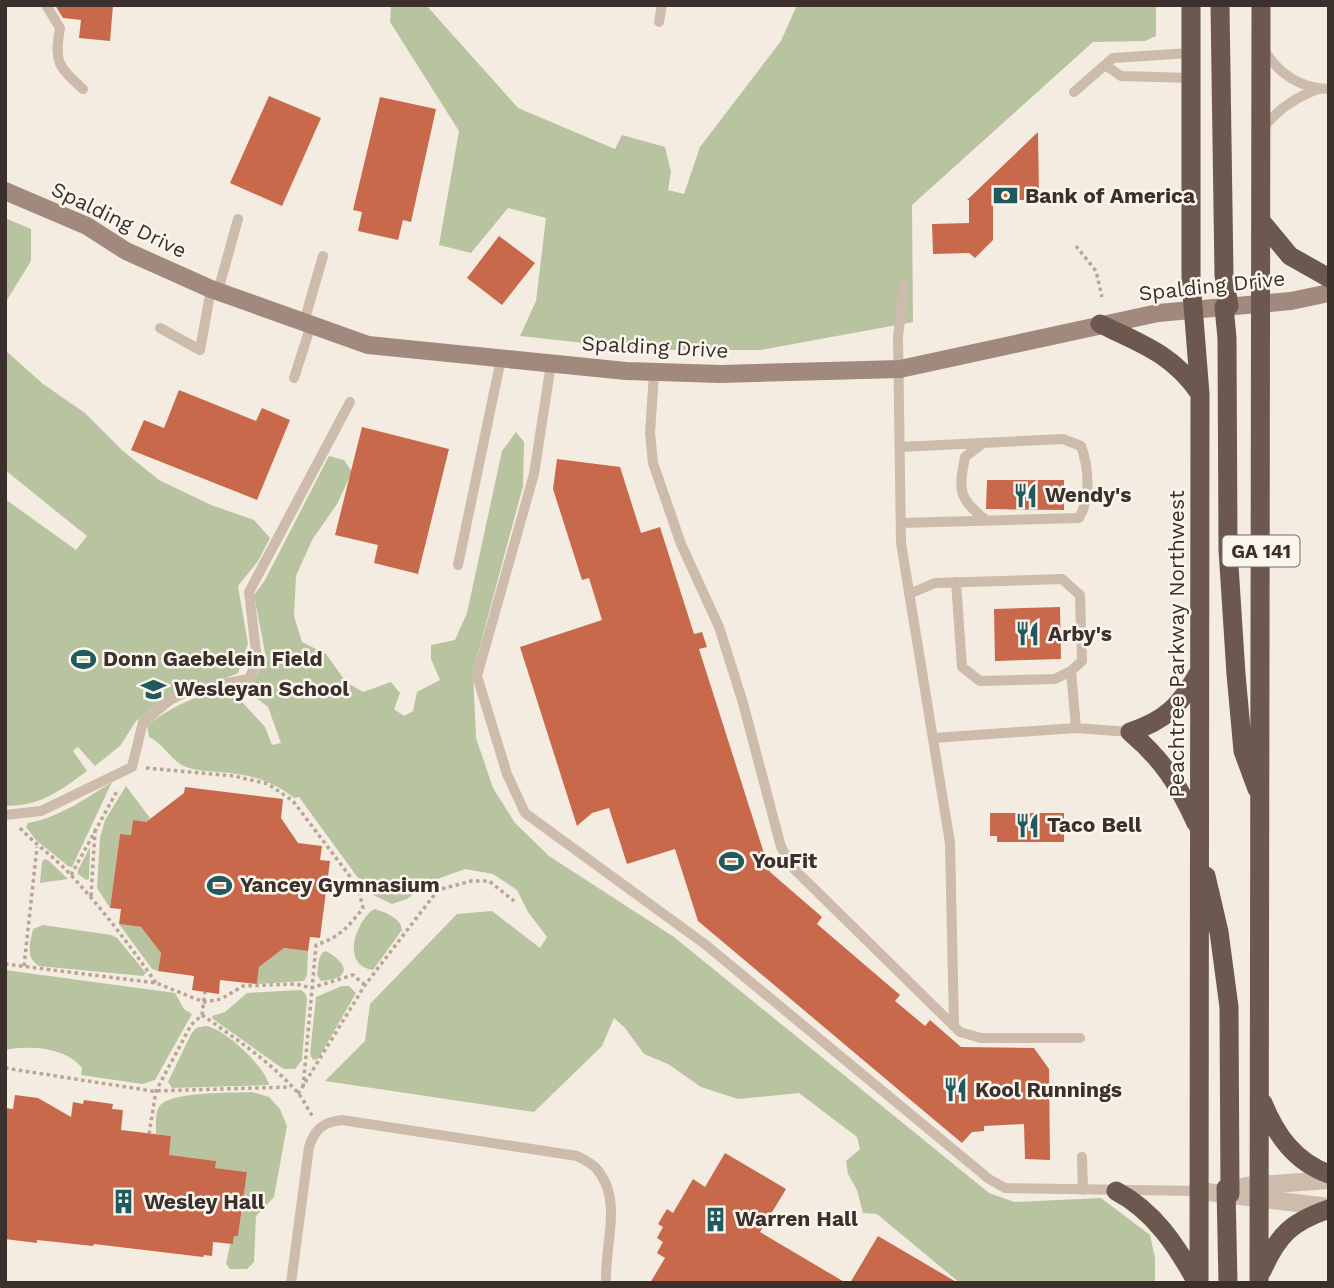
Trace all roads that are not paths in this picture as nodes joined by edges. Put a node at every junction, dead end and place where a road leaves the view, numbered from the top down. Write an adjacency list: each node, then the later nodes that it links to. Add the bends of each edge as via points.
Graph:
1 (46, 5): 11 (lane, via 60,28 61,68)
2 (662, 5): 6 (lane)
3 (1191, 5): 8 (highway, Peachtree Parkway Northwest / GA 141)
4 (1220, 5): 24 (highway)
5 (1261, 5): 7 (highway, GA 141)
6 (659, 22)
7 (1261, 45): 12 (lane, via 1284,75); 14 (highway, GA 141)
8 (1190, 53): 9 (lane, via 1113,58); 10 (highway, Peachtree Parkway Northwest / GA 141)
9 (1105, 65): 10 (lane, via 1121,76); 13 (lane)
10 (1191, 78): 25 (highway, Peachtree Parkway Northwest / GA 141)
11 (83, 89)
12 (1324, 89): 14 (lane, via 1282,107)
13 (1074, 92)
14 (1261, 131): 17 (highway, GA 141)
15 (5, 191): 21 (main road, Spalding Drive)
16 (238, 219): 21 (lane)
17 (1261, 221): 19 (highway, via 1290,256); 23 (highway, GA 141)
18 (323, 256): 26 (lane)
19 (1329, 278)
20 (904, 284): 31 (lane, via 898,337)
21 (214, 290): 26 (main road, Spalding Drive); 28 (lane, via 200,350)
22 (1329, 293): 23 (main road, Spalding Drive)
23 (1262, 303): 24 (main road, Spalding Drive); 48 (highway, GA 141)
24 (1227, 307): 25 (main road, Spalding Drive); 48 (highway, via 1228,550 1236,674 1243,751)
25 (1194, 310): 27 (main road, Spalding Drive); 34 (highway, Peachtree Parkway Northwest / GA 141)
26 (307, 323): 29 (main road, Spalding Drive, via 368,345); 33 (lane)
27 (1100, 324): 31 (main road, Spalding Drive); 34 (highway, via 1166,356)
28 (160, 328)
29 (501, 359): 30 (main road, Spalding Drive); 40 (lane)
30 (551, 364): 32 (main road, Spalding Drive); 58 (lane, via 534,474 477,677 507,774 525,813 706,945 989,1179 1005,1188)
31 (900, 369): 32 (main road, Spalding Drive); 37 (lane)
32 (654, 373): 52 (lane, via 653,463 681,544 719,627 781,846 794,869)
33 (294, 378)
34 (1200, 394): 44 (highway, Peachtree Parkway Northwest / GA 141)
35 (350, 402): 49 (lane, via 249,592 257,660 248,679 191,690 170,700 143,722 132,767 41,811)
36 (983, 443): 37 (lane); 38 (lane, via 965,457 962,493 968,506); 38 (lane, via 1063,439 1081,446 1087,463 1086,506 1079,518)
37 (900, 447): 39 (lane)
38 (988, 521): 39 (lane)
39 (901, 523): 42 (lane)
40 (458, 565)
41 (956, 582): 42 (lane, via 935,583); 43 (lane, via 962,667 980,681 1055,679); 43 (lane, via 1062,579 1080,595 1082,661)
42 (909, 594): 47 (lane)
43 (1072, 671): 45 (lane)
44 (1199, 671): 46 (highway, via 1175,708 1160,720); 50 (highway, Peachtree Parkway Northwest / GA 141)
45 (1076, 729): 46 (lane); 47 (lane)
46 (1130, 732): 50 (highway, via 1167,768)
47 (933, 738): 52 (lane, via 950,843)
48 (1261, 800): 54 (highway, GA 141)
49 (7, 816)
50 (1199, 830): 51 (highway, Peachtree Parkway Northwest / GA 141)
51 (1199, 855): 60 (highway, Peachtree Parkway Northwest / GA 141); 61 (highway, via 1213,900 1229,1007)
52 (954, 1025): 53 (lane, via 960,1032 981,1038)
53 (1080, 1038)
54 (1260, 1096): 56 (highway, via 1292,1152); 62 (highway, GA 141)
55 (1082, 1157): 58 (lane)
56 (1329, 1174)
57 (1329, 1180): 62 (street)
58 (1083, 1190): 59 (lane)
59 (1116, 1191): 60 (lane); 67 (highway, via 1144,1210 1173,1241)
60 (1199, 1191): 61 (street); 67 (highway, Peachtree Parkway Northwest / GA 141)
61 (1228, 1191): 62 (street); 68 (highway)
62 (1259, 1191): 63 (street); 64 (highway, GA 141)
63 (1329, 1208): 64 (highway, via 1305,1217 1281,1235)
64 (1259, 1281)
65 (290, 1283): 66 (lane, via 309,1147 320,1128 329,1121 342,1120 577,1156 595,1166 609,1191)
66 (606, 1283)
67 (1198, 1283)
68 (1228, 1283)

